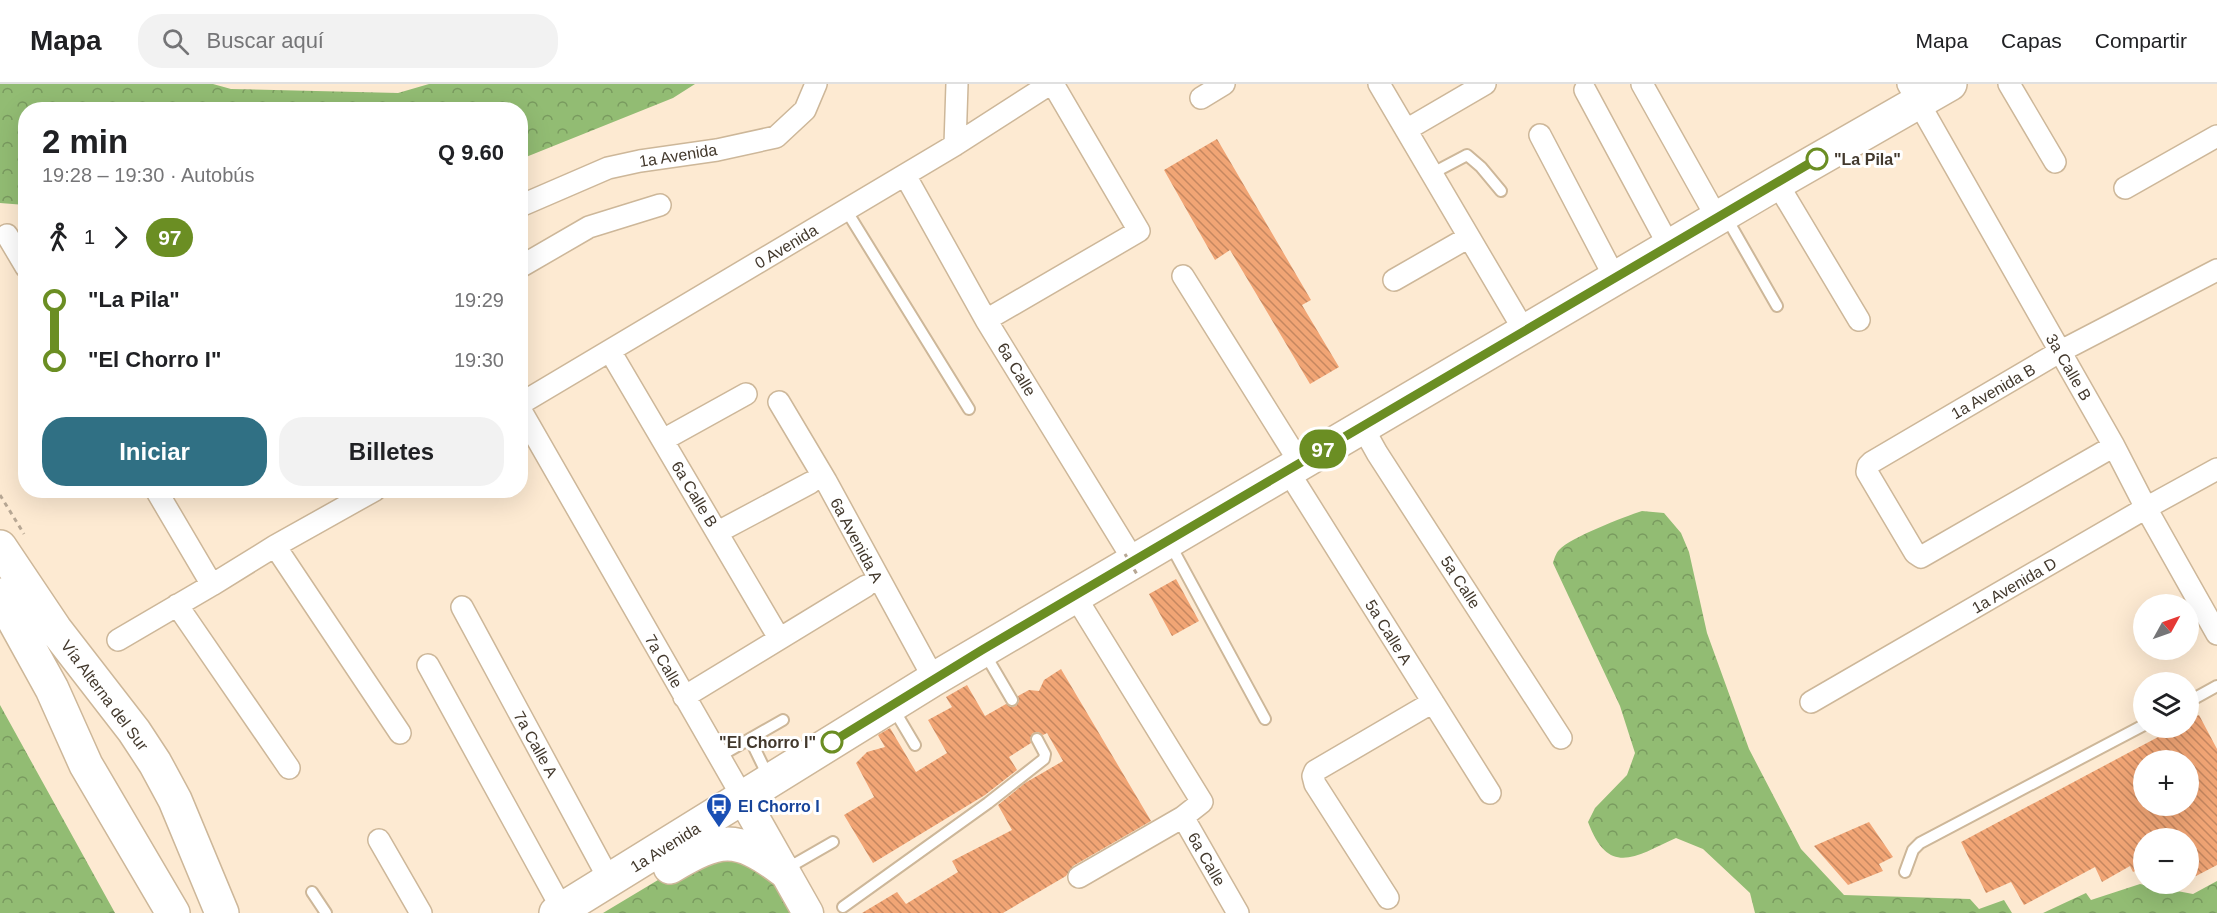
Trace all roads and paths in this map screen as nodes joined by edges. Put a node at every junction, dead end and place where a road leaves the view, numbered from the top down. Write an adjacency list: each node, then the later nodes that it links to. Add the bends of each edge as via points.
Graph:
1 (816, 84): 23 (street, 1a Avenida, via 805,110 776,136 608,168)
2 (957, 84): 16 (street)
3 (1052, 84): 16 (street, 0 Avenida); 37 (street, via 1139,231)
4 (1224, 84): 12 (street)
5 (1379, 84): 13 (street)
6 (1485, 84): 13 (street)
7 (1642, 84): 26 (street)
8 (1950, 84): 11 (main road, 1a Avenida)
9 (2009, 84): 17 (street)
10 (1585, 90): 29 (street)
11 (1913, 93): 20 (main road, 1a Avenida); 41 (street, 3a Calle B)
12 (1201, 98)
13 (1406, 130): 18 (street)
14 (1540, 135): 34 (street)
15 (2217, 136): 21 (street)
16 (955, 145): 19 (street, 0 Avenida)
17 (2055, 162)
18 (1431, 174): 22 (lane, via 1467,155); 28 (street)
19 (905, 175): 25 (street, 0 Avenida); 37 (street, 6a Calle)
20 (1777, 183): 26 (main road, 1a Avenida); 38 (street)
21 (2125, 188)
22 (1501, 191)
23 (528, 203)
24 (660, 205): 31 (street, via 589,227)
25 (846, 210): 40 (street, 0 Avenida); 45 (lane)
26 (1720, 216): 29 (main road, 1a Avenida); 36 (lane)
27 (7, 236): 30 (street)
28 (1469, 237): 35 (street); 39 (street)
29 (1669, 246): 34 (main road, 1a Avenida)
30 (18, 254)
31 (528, 262)
32 (2217, 270): 41 (street, 1a Avenida B)
33 (1183, 276): 50 (street)
34 (1615, 278): 39 (main road, 1a Avenida)
35 (1394, 280)
36 (1777, 306)
37 (986, 320): 60 (street, 6a Calle)
38 (1859, 320)
39 (1525, 332): 47 (main road, 1a Avenida)
40 (610, 351): 43 (street, 0 Avenida); 48 (street, 6a Calle B)
41 (2061, 351): 49 (street, 3a Calle B); 49 (street, 1a Avenida B, via 1872,462 1867,472 1918,557)
42 (746, 394): 48 (street)
43 (528, 401)
44 (779, 402): 72 (street, 6a Avenida A)
45 (969, 409)
46 (528, 420): 75 (street, 7a Calle)
47 (1362, 426): 50 (main road, 1a Avenida); 84 (street, 5a Calle)
48 (663, 440): 56 (street, 6a Calle B)
49 (2114, 446): 55 (street, 3a Calle B)
50 (1294, 467): 57 (main road, 1a Avenida); 77 (street, 5a Calle A)
51 (2217, 469): 55 (street, 1a Avenida D)
52 (810, 483): 56 (street)
53 (161, 498): 61 (street)
54 (351, 498): 58 (street)
55 (2146, 508): 67 (street, 3a Calle B); 78 (street, 1a Avenida D)
56 (717, 532): 68 (street, 6a Calle B)
57 (1168, 541): 60 (main road, 1a Avenida); 80 (lane)
58 (275, 546): 61 (street); 83 (street)
59 (0, 548): 96 (main road, Vía Alterna del Sur, via 155,763)
60 (1132, 563): 64 (main road, 1a Avenida)
61 (212, 585): 65 (street)
62 (866, 586): 68 (street)
63 (0, 595): 104 (main road, Vía Alterna del Sur, via 52,689 86,765)
64 (1075, 596): 70 (main road, 1a Avenida); 93 (street, 6a Calle, via 1202,799 1199,806)
65 (177, 605): 69 (street); 89 (street)
66 (462, 607): 100 (street, 7a Calle A)
67 (2217, 634)
68 (779, 638): 75 (street)
69 (118, 640)
70 (982, 650): 72 (main road, 1a Avenida); 76 (lane)
71 (428, 665): 105 (street)
72 (934, 679): 79 (main road, 1a Avenida)
73 (2217, 686): 74 (lane)
74 (2199, 696)
75 (684, 697): 88 (street, 7a Calle)
76 (1012, 700)
77 (1433, 702): 91 (street, 5a Calle A); 102 (street, via 1313,776)
78 (1811, 702)
79 (892, 705): 87 (lane); 90 (main road, 1a Avenida)
80 (1265, 719)
81 (783, 720): 86 (lane)
82 (2133, 731): 98 (lane, via 1920,843 1912,850)
83 (400, 733)
84 (1562, 738)
85 (1037, 739): 103 (lane, via 1044,759)
86 (750, 740): 88 (lane); 90 (lane)
87 (915, 745)
88 (720, 756): 92 (street, 7a Calle)
89 (289, 768)
90 (771, 781): 92 (main road, 1a Avenida)
91 (1490, 793)
92 (743, 798): 97 (street, 7a Calle); 100 (main road, 1a Avenida)
93 (1183, 817): 99 (street); 112 (street, 6a Calle)
94 (379, 840): 109 (street)
95 (832, 842): 97 (lane)
96 (196, 850): 106 (main road); 107 (main road)
97 (783, 870): 110 (main road, via 764,856 719,843 692,854); 111 (street, 7a Calle)
98 (1905, 872)
99 (1079, 878)
100 (610, 880): 105 (main road, 1a Avenida)
101 (312, 892): 108 (lane)
102 (1388, 898)
103 (843, 907)
104 (171, 908)
105 (559, 911)
106 (222, 913)
107 (237, 913)
108 (326, 913)
109 (421, 913)
110 (598, 913)
111 (808, 913)
112 (1238, 913)

